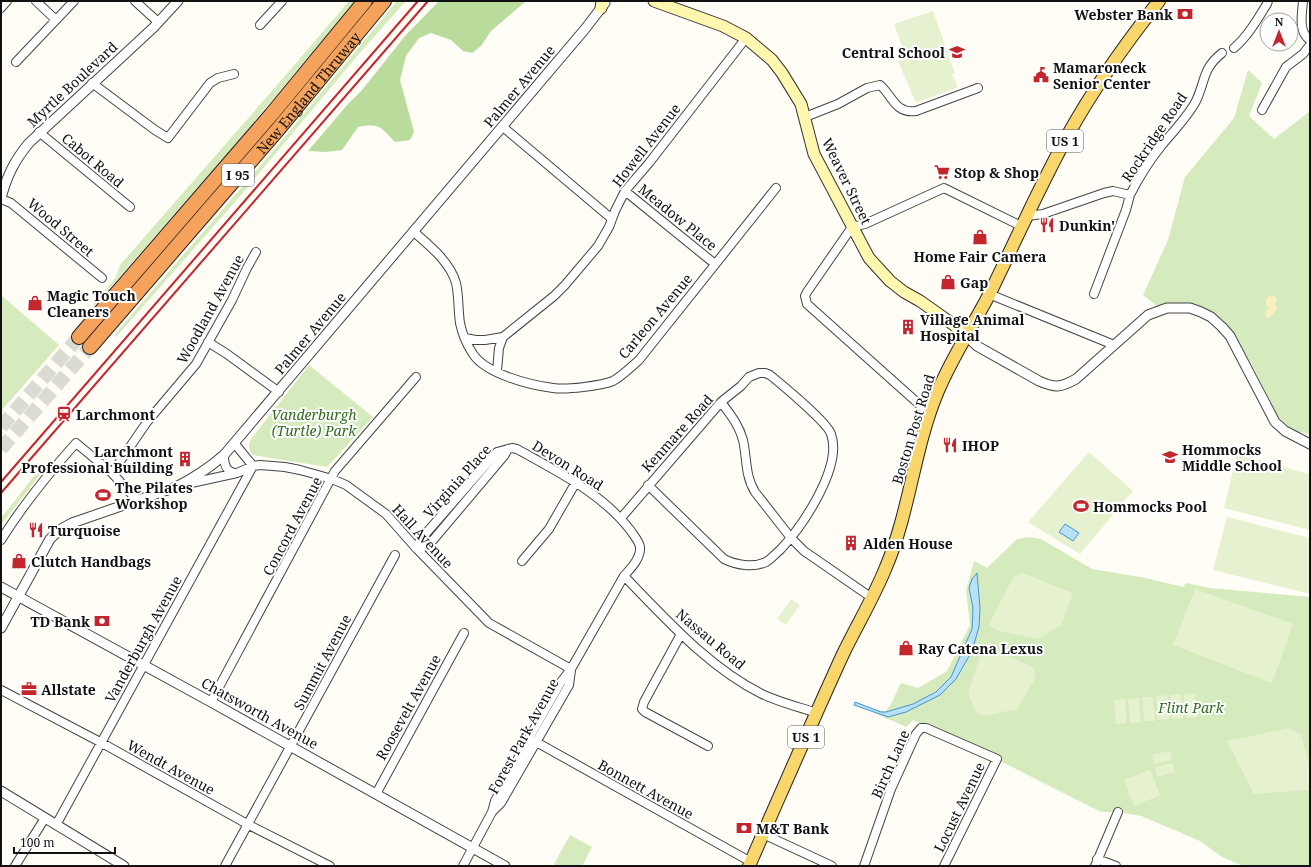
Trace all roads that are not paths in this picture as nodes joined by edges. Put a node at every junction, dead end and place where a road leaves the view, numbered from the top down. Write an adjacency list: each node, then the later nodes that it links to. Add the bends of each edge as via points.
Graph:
1 (7, 1): 14 (street)
2 (36, 1): 15 (street)
3 (74, 1): 15 (street)
4 (135, 1): 16 (street)
5 (178, 1): 16 (street, Myrtle Boulevard)
6 (282, 1): 17 (street)
7 (366, 1): 47 (highway, New England Thruway / I 95, via 267,120)
8 (384, 1): 52 (highway, New England Thruway / I 95, via 279,128)
9 (654, 1): 18 (main road, Weaver Street, via 723,26)
10 (1159, 1): 38 (main road, Boston Post Road / US 1, via 1108,68 1058,153)
11 (1268, 1): 21 (street, via 1250,31)
12 (1303, 1): 19 (street, via 1302,27)
13 (603, 3): 29 (street, Palmer Avenue, via 585,30)
14 (1, 8)
15 (56, 20): 23 (street)
16 (158, 22): 25 (street, Myrtle Boulevard)
17 (260, 25)
18 (746, 38): 28 (main road, Weaver Street, via 768,56 782,73 801,104); 33 (street, Howell Avenue, via 649,164)
19 (1310, 40)
20 (1310, 45): 27 (street, via 1286,67)
21 (1234, 48)
22 (1222, 53): 34 (street, Rockridge Road, via 1208,66 1196,102 1156,153)
23 (16, 62)
24 (234, 74): 25 (street, via 212,82 168,138)
25 (92, 83): 30 (street, Myrtle Boulevard)
26 (978, 88): 28 (street, via 910,112 898,107 880,85 867,88 838,104)
27 (1262, 110)
28 (805, 117): 39 (main road, Weaver Street, via 814,154)
29 (502, 127): 37 (street); 40 (street, Palmer Avenue)
30 (39, 132): 31 (street, Myrtle Boulevard, via 20,153); 36 (street, Cabot Road)
31 (4, 179): 35 (street, Myrtle Boulevard)
32 (776, 188): 42 (street, Carleon Avenue)
33 (625, 191): 37 (street, Howell Avenue); 42 (street, Meadow Place)
34 (1130, 195): 38 (street, Rockridge Road, via 1113,191 1104,192); 45 (street, Rockridge Road)
35 (1, 199): 43 (street, Wood Street, via 11,203)
36 (130, 207)
37 (612, 219): 48 (street, Howell Avenue, via 598,246 565,285)
38 (1024, 221): 39 (street, via 944,188 865,224); 44 (main road, Boston Post Road / US 1)
39 (852, 227): 46 (main road, Weaver Street, via 869,258 890,281); 57 (street, via 807,292 807,304)
40 (414, 232): 49 (street, Carleon Avenue, via 440,256 451,272); 55 (street, Palmer Avenue)
41 (256, 252): 50 (street, Woodland Avenue)
42 (715, 264): 53 (street, Carleon Avenue, via 639,360 613,380 596,386 554,388 516,379)
43 (102, 278)
44 (989, 294): 46 (main road, Boston Post Road / US 1); 51 (street)
45 (1094, 294)
46 (966, 336): 51 (street, via 977,346 1039,381 1056,386 1064,386 1076,379); 57 (main road, Boston Post Road / US 1, via 937,393)
47 (79, 337)
48 (503, 337): 49 (street, via 485,340); 53 (street, via 498,348)
49 (465, 338): 53 (street, Carleon Avenue, via 474,356 488,368)
50 (208, 342): 55 (street); 63 (street, Woodland Avenue, via 196,364 147,422)
51 (1114, 345): 59 (street, via 1148,315 1158,310 1179,307 1201,312 1222,326 1230,336 1275,422 1285,432)
52 (90, 347)
53 (497, 371)
54 (416, 377): 65 (street, Concord Avenue, via 335,472)
55 (279, 392): 58 (street, Palmer Avenue)
56 (721, 402): 67 (street, Kenmare Road); 71 (street, via 740,431 751,486); 71 (street, Kenmare Road, via 749,377 759,373 770,375 831,432 834,451 826,480)
57 (930, 414): 80 (main road, Boston Post Road / US 1, via 895,543)
58 (235, 444): 61 (street, Palmer Avenue); 62 (street)
59 (1310, 444)
60 (508, 449): 66 (street, Devon Road, via 518,449); 73 (street, Virginia Place, via 497,452)
61 (224, 456): 64 (street, via 227,469); 68 (street, Palmer Avenue)
62 (253, 466): 64 (street, Hall Avenue); 65 (street, Hall Avenue, via 285,467); 84 (street, Vanderburgh Avenue)
63 (112, 473): 69 (street); 72 (street, via 76,443 56,463)
64 (237, 473): 68 (street, Hall Avenue)
65 (332, 480): 73 (street, Hall Avenue, via 346,485 386,514); 87 (street, Concord Avenue)
66 (576, 482): 70 (street, Devon Road); 76 (street, via 549,529)
67 (648, 485): 70 (street, Kenmare Road); 71 (street, via 724,559 734,564 765,562)
68 (176, 487): 69 (street, Palmer Avenue)
69 (137, 500): 79 (street, Palmer Avenue, via 61,529 50,539)
70 (621, 518): 74 (street, Devon Road)
71 (791, 538): 80 (street, via 804,551)
72 (1, 540)
73 (416, 548): 85 (street, Hall Avenue, via 489,623)
74 (640, 548): 77 (street, Forest Park Avenue, via 635,562)
75 (395, 555): 92 (street, Summit Avenue)
76 (522, 562)
77 (624, 576): 83 (street, Nassau Road); 85 (street, Forest Park Avenue)
78 (1, 587): 79 (street, Chatsworth Avenue)
79 (18, 597): 81 (street, Palmer Avenue); 84 (street, Chatsworth Avenue)
80 (872, 598): 88 (main road, Boston Post Road / US 1)
81 (1, 628)
82 (464, 633): 95 (street, Roosevelt Avenue)
83 (681, 634): 88 (street, Nassau Road, via 717,665 749,686 770,697); 91 (street, via 642,709)
84 (144, 666): 87 (street, Chatsworth Avenue); 90 (street, Vanderburgh Avenue)
85 (571, 669): 89 (street, Forest Park Avenue, via 569,684)
86 (1, 690): 90 (street, Wendt Avenue)
87 (211, 702): 92 (street, Chatsworth Avenue)
88 (817, 713): 100 (main road, Boston Post Road / US 1)
89 (532, 740): 101 (street, Forest Park Avenue, via 501,803 492,812); 103 (street, Bonnett Avenue)
90 (102, 743): 98 (street, Wendt Avenue); 99 (street, Vanderburgh Avenue)
91 (708, 746)
92 (292, 747): 95 (street, Chatsworth Avenue); 98 (street, Summit Avenue)
93 (997, 759): 111 (street, Birch Lane, via 932,730 919,730 891,790); 112 (street, Locust Avenue)
94 (1, 791): 97 (street)
95 (376, 794): 101 (street, Chatsworth Avenue)
96 (1118, 812): 102 (street)
97 (44, 818): 99 (street); 105 (street)
98 (249, 824): 106 (street, Summit Avenue); 107 (street, Wendt Avenue)
99 (56, 825): 104 (street)
100 (763, 834): 103 (main road, Boston Post Road / US 1); 110 (street)
101 (473, 848): 108 (street, Forest Park Avenue); 109 (street, Chatsworth Avenue)
102 (1096, 862): 113 (street)
103 (750, 864)
104 (122, 865)
105 (15, 866)
106 (225, 866)
107 (330, 866)
108 (462, 866)
109 (505, 866)
110 (832, 866)
111 (864, 866)
112 (944, 866)
113 (1116, 866)

